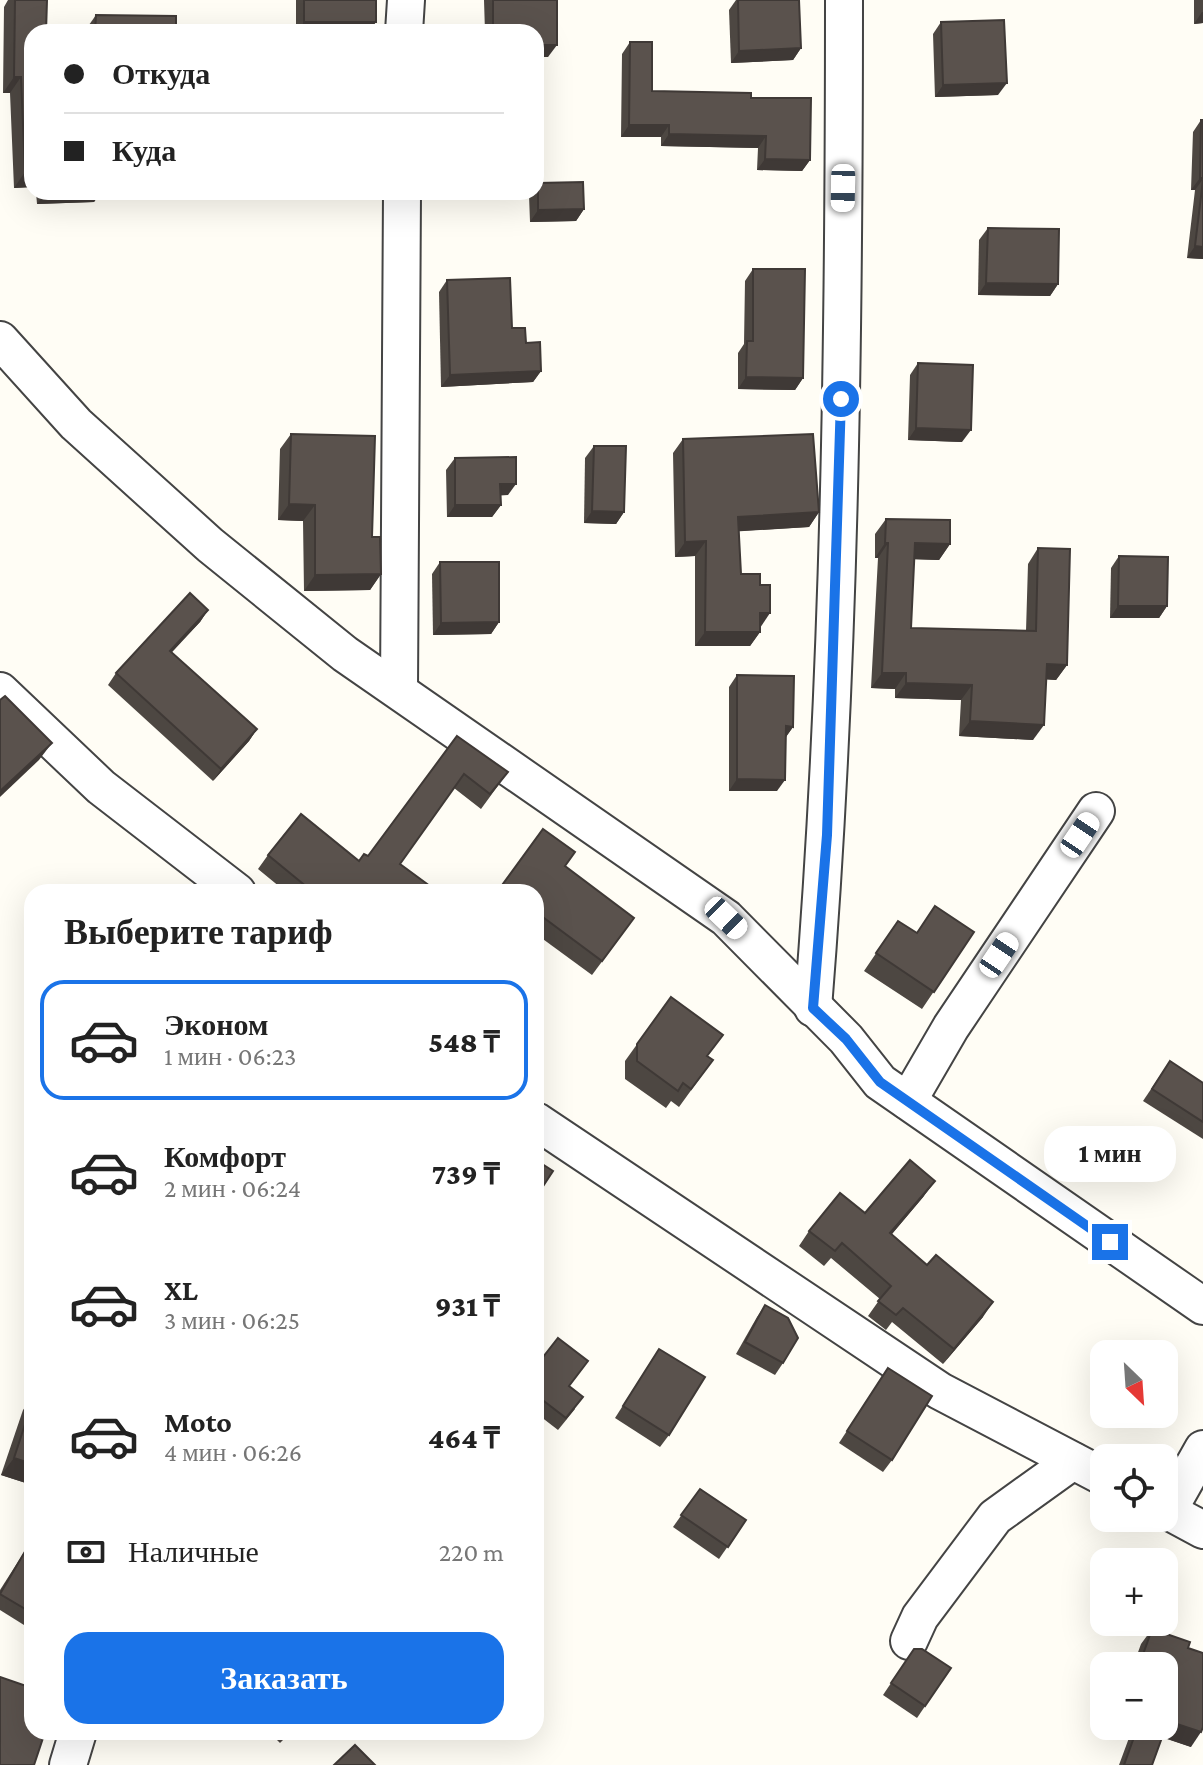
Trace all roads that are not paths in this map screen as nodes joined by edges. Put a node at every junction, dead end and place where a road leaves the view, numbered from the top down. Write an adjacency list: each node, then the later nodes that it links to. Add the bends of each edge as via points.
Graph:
1 (406, 0): 3 (street)
2 (844, 0): 10 (street, via 840,429 827,835)
3 (404, 24)
4 (402, 200): 6 (street)
5 (0, 340): 6 (street, via 76,424 210,545 345,654)
6 (399, 690): 10 (street, via 726,918)
7 (0, 691): 9 (street, via 101,787)
8 (1096, 811): 11 (street, via 951,1027)
9 (227, 884)
10 (813, 1008): 11 (street, via 880,1082)
11 (908, 1101): 13 (street)
12 (544, 1126): 15 (street, via 940,1391)
13 (1203, 1306)
14 (1203, 1449): 17 (street)
15 (1073, 1461): 16 (street); 20 (street, via 995,1517 920,1617)
16 (1090, 1470)
17 (1178, 1490)
18 (1178, 1516): 19 (street)
19 (1203, 1530)
20 (909, 1641)
21 (76, 1740): 22 (street)
22 (68, 1765)

